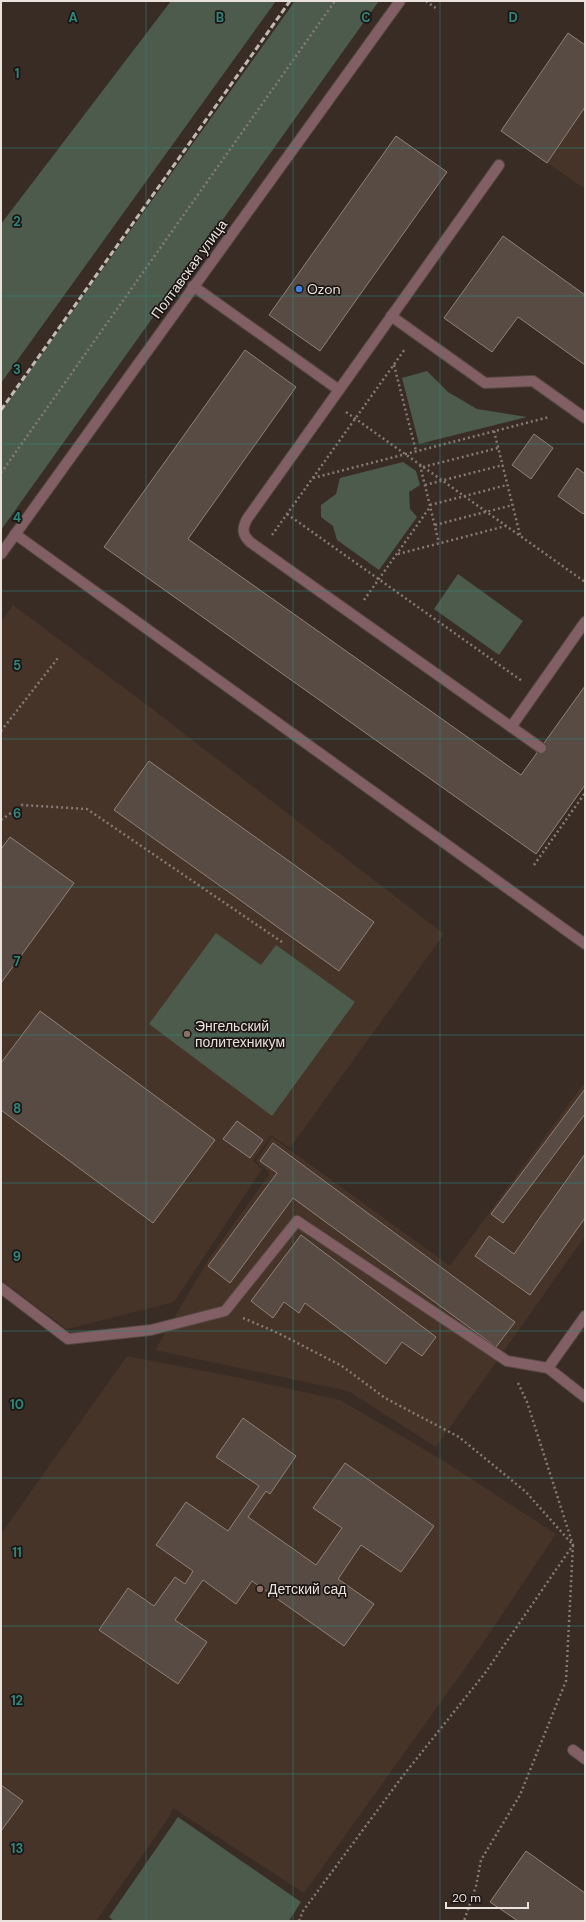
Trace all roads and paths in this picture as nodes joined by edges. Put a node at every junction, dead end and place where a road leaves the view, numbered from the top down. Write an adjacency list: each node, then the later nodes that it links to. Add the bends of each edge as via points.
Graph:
1 (335, 1): 22 (path)
2 (400, 1): 6 (street, Полтавская улица)
3 (426, 1): 4 (path)
4 (437, 9)
5 (499, 165): 7 (street)
6 (194, 286): 10 (street); 34 (street, Полтавская улица)
7 (391, 316): 8 (street); 10 (street)
8 (415, 334): 9 (path); 12 (street, via 485,383 533,381)
9 (394, 364): 14 (path); 17 (path)
10 (339, 390): 11 (street)
11 (330, 401): 14 (path); 37 (street, via 242,528 244,536)
12 (574, 410): 13 (street); 15 (path)
13 (585, 418)
14 (355, 419): 18 (path); 23 (path)
15 (494, 431): 16 (path); 17 (path)
16 (498, 448): 20 (path); 21 (path)
17 (416, 451): 18 (path)
18 (405, 454): 19 (path); 23 (path)
19 (420, 465): 21 (path); 25 (path)
20 (502, 465): 24 (path); 26 (path)
21 (423, 467): 24 (path)
22 (1, 473)
23 (313, 478): 31 (path)
24 (443, 481): 25 (path); 27 (path)
25 (425, 485): 29 (path)
26 (507, 485): 27 (path); 28 (path)
27 (464, 496): 29 (path); 30 (path)
28 (513, 505): 30 (path); 35 (path)
29 (430, 506): 32 (path); 39 (path)
30 (486, 512): 32 (path); 33 (path)
31 (287, 514): 37 (path); 40 (path)
32 (435, 525): 36 (path)
33 (506, 526): 35 (path); 36 (path)
34 (15, 534): 38 (street, Полтавская улица); 53 (street)
35 (520, 536): 41 (path)
36 (440, 543): 39 (path)
37 (262, 550): 42 (street)
38 (1, 554)
39 (397, 554): 40 (path)
40 (379, 580): 42 (path); 45 (path)
41 (585, 582)
42 (353, 616): 46 (street)
43 (585, 622): 45 (street)
44 (58, 658): 47 (path)
45 (536, 691): 46 (street)
46 (510, 727): 48 (street)
47 (1, 731)
48 (541, 748)
49 (585, 794): 51 (path)
50 (1, 820): 52 (path, via 22,805 87,809)
51 (534, 865)
52 (282, 942)
53 (585, 944)
54 (1, 1288): 55 (street, via 68,1339 151,1330)
55 (225, 1311): 57 (street, via 297,1221); 60 (path, via 278,1333 342,1366 385,1398 459,1437 526,1492)
56 (585, 1316): 58 (street)
57 (507, 1361): 58 (street); 60 (path, via 527,1402)
58 (548, 1368): 59 (street)
59 (585, 1397)
60 (573, 1545): 63 (path, via 485,1673 402,1777 303,1911); 64 (path, via 566,1681 520,1796 481,1860 476,1886)
61 (573, 1750): 62 (street)
62 (585, 1759)
63 (300, 1921)
64 (464, 1921)

